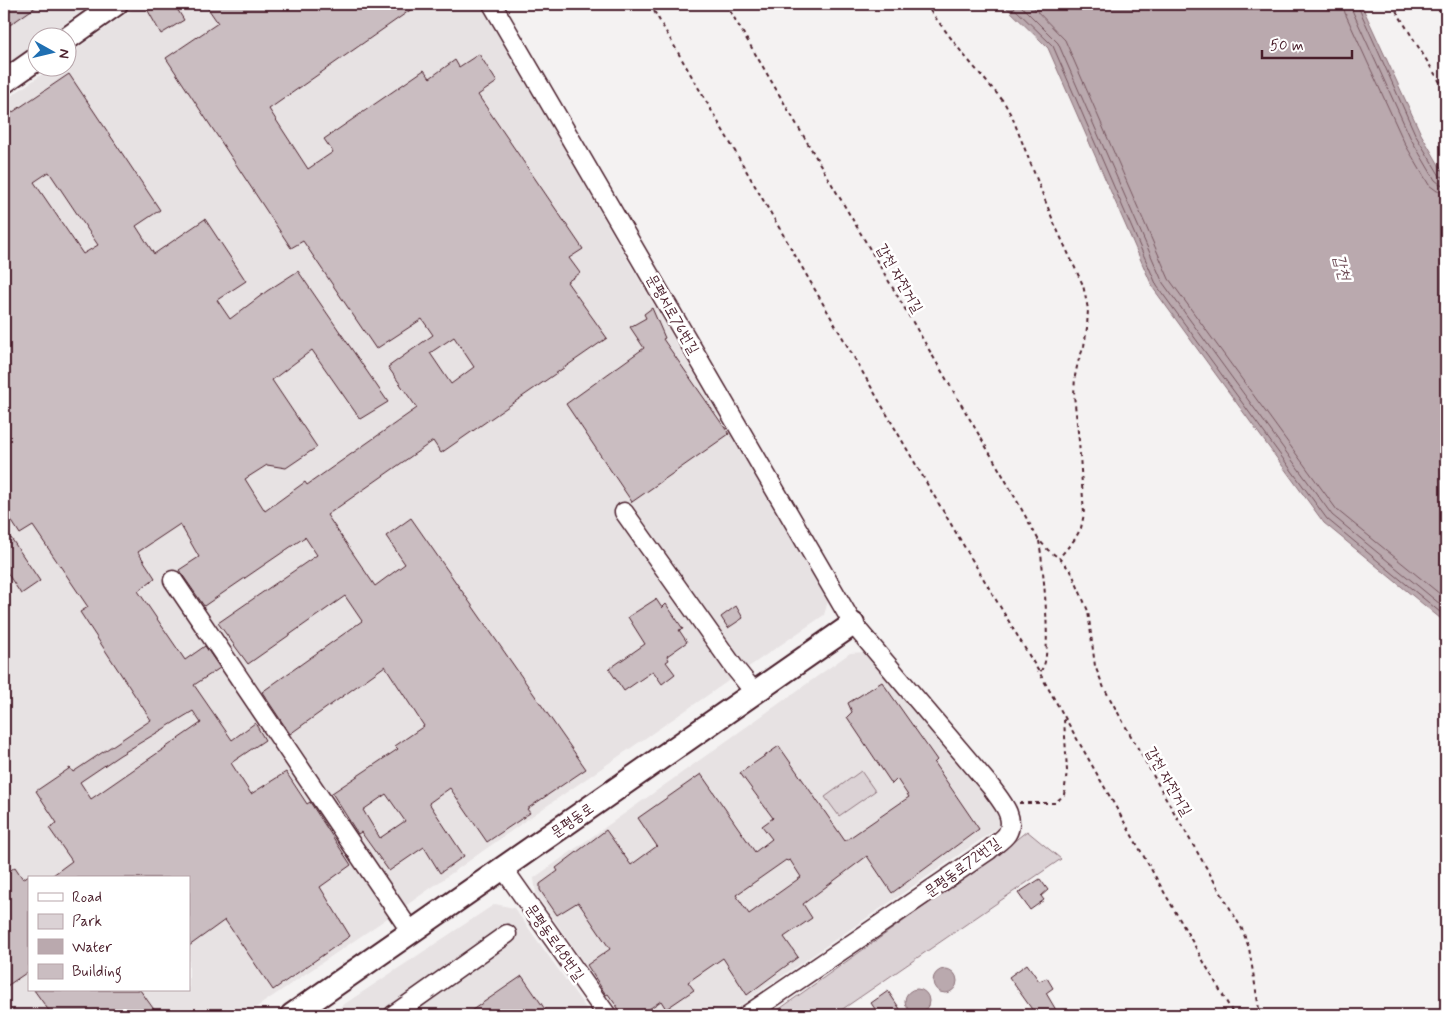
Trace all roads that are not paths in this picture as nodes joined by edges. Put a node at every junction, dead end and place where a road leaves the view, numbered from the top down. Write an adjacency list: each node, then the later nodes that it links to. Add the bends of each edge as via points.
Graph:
1 (116, 4): 3 (main road)
2 (492, 4): 8 (street, 문평서로76번길)
3 (78, 31)
4 (28, 65): 5 (main road)
5 (4, 82)
6 (624, 512): 9 (street)
7 (173, 580): 11 (street)
8 (853, 624): 9 (main road, 문평동로); 16 (street, 문평동로72번길, via 991,787 1009,814 1010,827 989,850)
9 (754, 693): 10 (main road, 문평동로)
10 (503, 868): 11 (main road, 문평동로); 15 (street, 문평동로48번길)
11 (411, 932): 13 (main road, 문평동로)
12 (507, 934): 14 (street)
13 (292, 1015)
14 (393, 1015)
15 (607, 1015)
16 (747, 1015)

